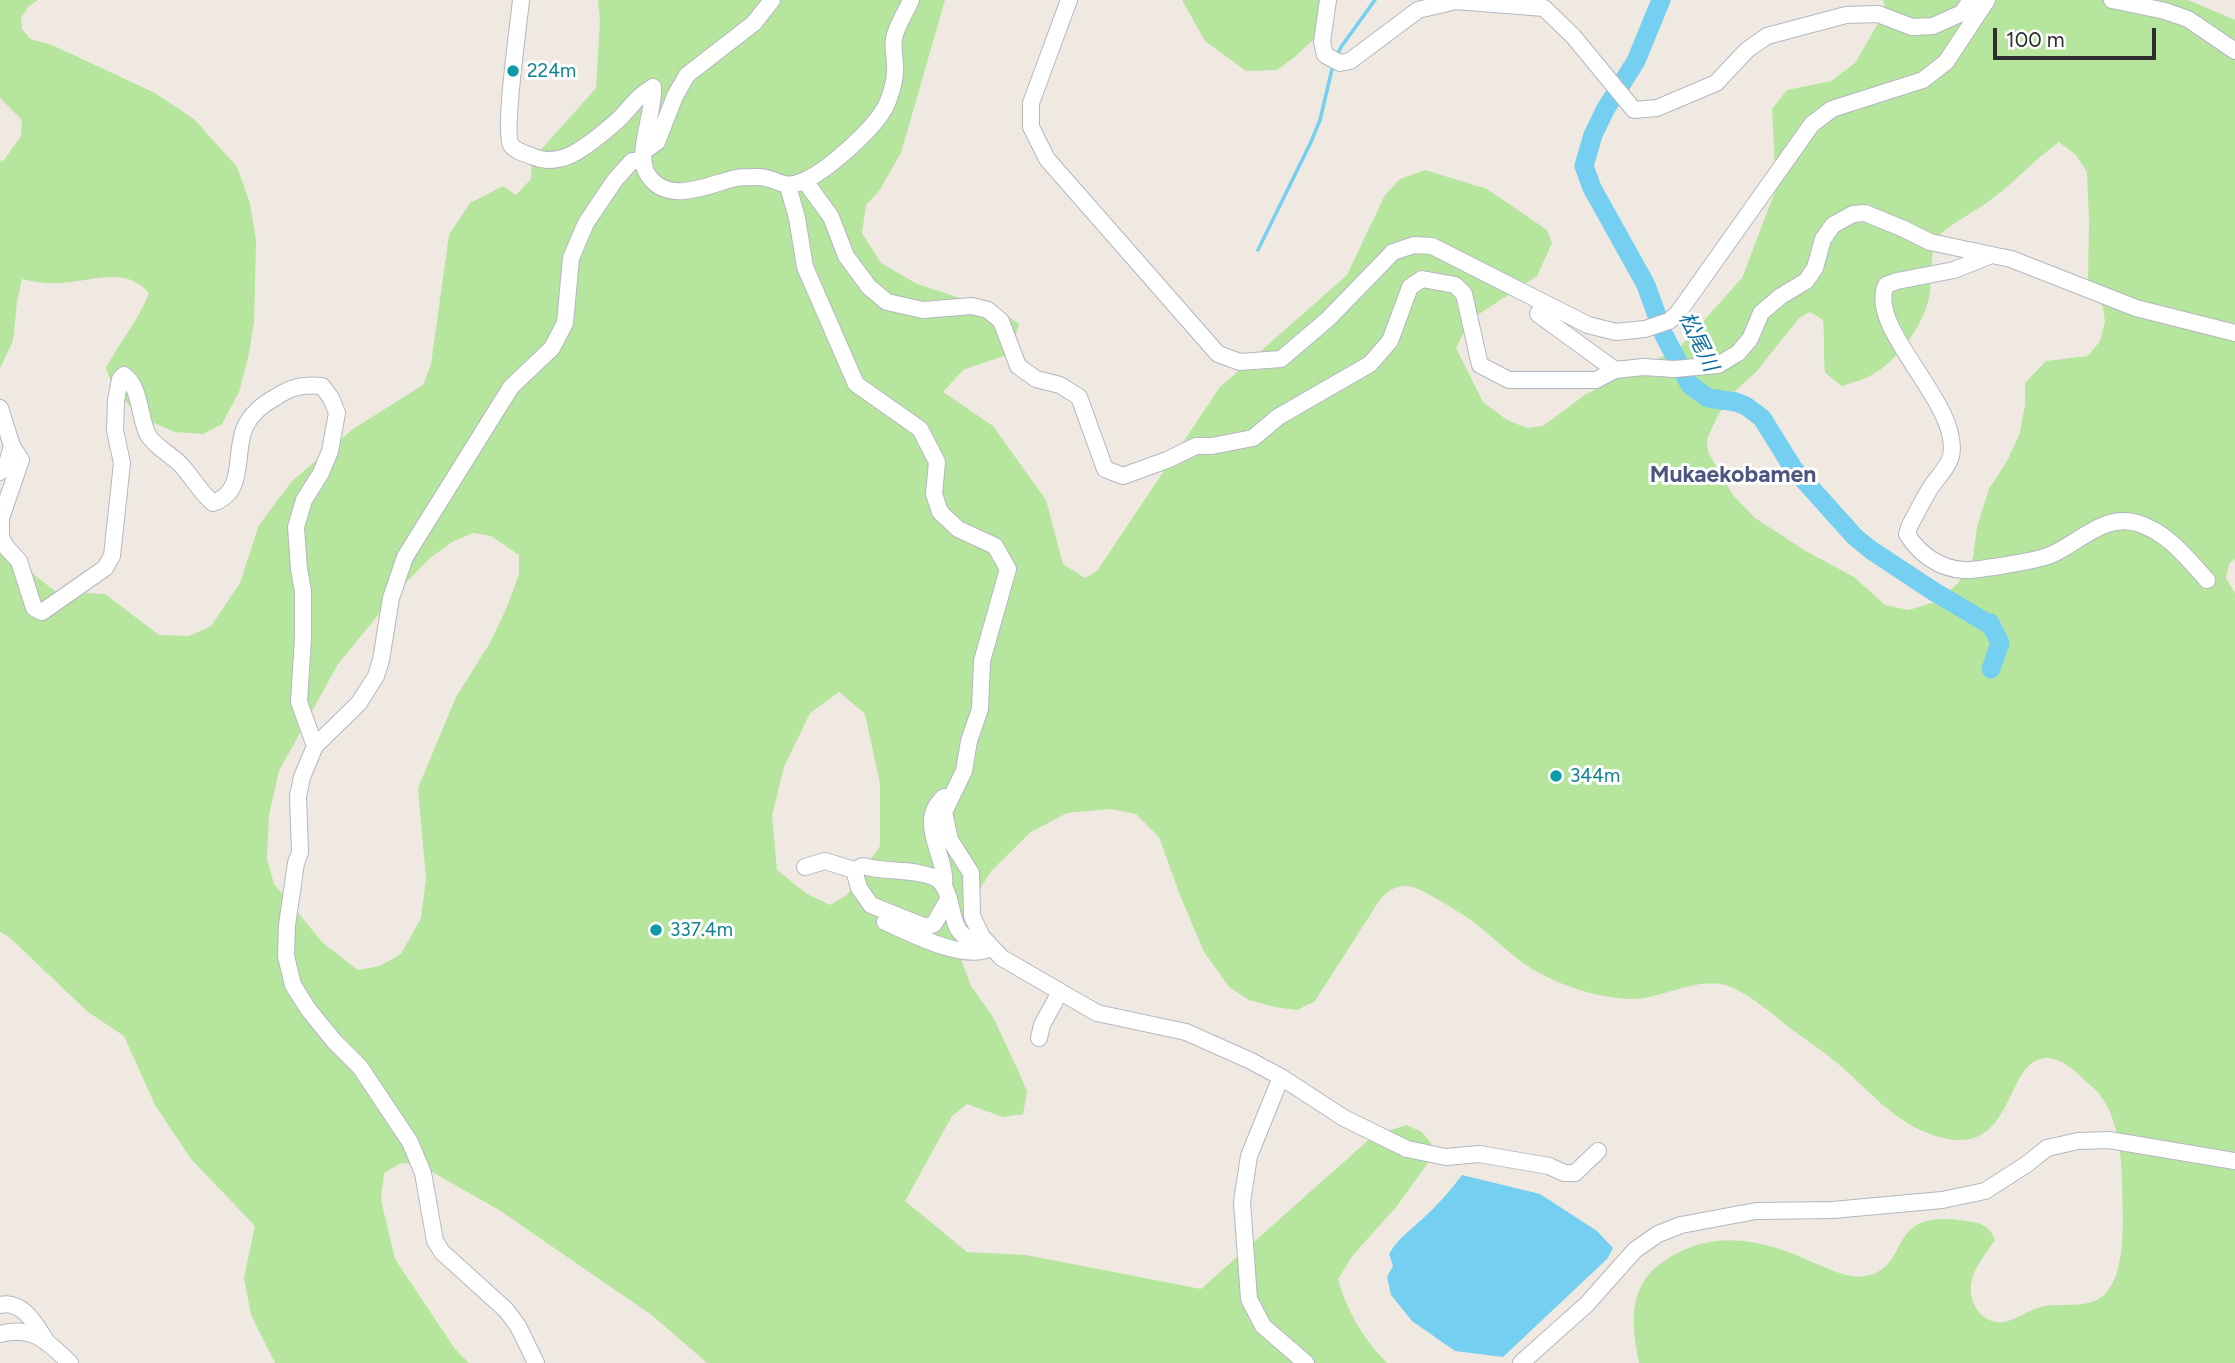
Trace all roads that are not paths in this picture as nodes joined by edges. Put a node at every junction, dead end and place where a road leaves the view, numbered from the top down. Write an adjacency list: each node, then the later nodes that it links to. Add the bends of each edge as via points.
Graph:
1 (522, 0): 10 (street, via 510,144 545,162 560,159 582,149 653,87)
2 (772, 0): 10 (street, via 754,23 687,75 657,142)
3 (911, 0): 11 (street, via 894,39 895,73 883,111 859,140)
4 (1069, 0): 14 (street, via 1031,103 1031,127 1047,159 1218,354 1240,362 1281,359 1328,319 1393,252 1414,245 1432,246)
5 (1328, 0): 6 (street, via 1322,42 1325,55 1340,63 1350,61 1418,10 1456,1 1544,8 1634,110 1657,108 1716,83 1747,50 1768,36 1846,15 1878,14 1912,27 1933,26 1962,13)
6 (1971, 0)
7 (1987, 0): 14 (street, via 1946,62 1923,80 1832,109 1812,124 1669,321 1616,332 1588,325)
8 (2112, 0): 9 (street, via 2188,19)
9 (2235, 51)
10 (643, 156): 12 (street, via 647,175 657,186 680,191 738,177 762,177); 21 (street, via 615,180 586,223 571,258 565,323 552,348 511,387 404,557 376,676 359,703)
11 (805, 181): 12 (street); 16 (street, via 831,217 846,256 869,287 887,302 923,310 972,306 988,310 1002,321 1018,366 1079,397 1105,469 1123,476 1196,446 1253,438 1279,417 1370,364 1390,341 1410,287 1422,279 1455,285 1464,294 1480,365 1490,371 1510,380 1596,380)
12 (788, 186): 22 (street, via 805,267 856,384 920,429 937,461 934,494 940,512 958,529 995,545 1008,569 982,661 980,709)
13 (1991, 255): 15 (street, via 2136,308); 16 (street, via 1930,242 1866,213 1853,214 1833,225 1806,281 1761,313 1738,353 1718,365); 20 (street, via 1954,270 1897,281 1886,285 1882,294 1883,308 1903,350 1941,409 1952,441 1951,458 1910,525 1907,534 1915,548 1945,567 1965,571 2050,555 2106,524 2124,521 2138,523 2179,548)
14 (1543, 303): 16 (street, via 1538,314)
15 (2235, 333)
16 (1615, 370)
17 (0, 408): 18 (street)
18 (12, 446): 19 (street); 21 (street, via 21,460 1,518 1,537 19,561 34,608 42,612 105,568 112,556 122,463 116,401 124,374 149,437 213,503 225,499 235,482 242,436 257,410 293,386 322,386 337,413 330,451 304,500 296,527 303,590 299,702)
19 (0, 472)
20 (2207, 580)
21 (315, 746): 37 (street, via 298,796 300,852 286,956 292,985 325,1031 359,1067 410,1142 423,1173 435,1241 442,1252 506,1311)
22 (958, 784): 25 (street, via 939,801 931,822 946,873); 27 (street, via 944,812 950,840 971,873 972,916)
23 (806, 867): 24 (street, via 825,861)
24 (854, 870): 25 (street, via 863,866 915,872 936,878); 25 (street, via 871,905 926,927 934,924)
25 (946, 892): 27 (street, via 958,929 979,947)
26 (870, 916): 27 (street, via 969,952 985,952)
27 (990, 946): 28 (street)
28 (1060, 992): 29 (street); 30 (street, via 1097,1013 1186,1032)
29 (1039, 1038)
30 (1280, 1077): 31 (street, via 1344,1118 1407,1149 1446,1157 1479,1154 1549,1166 1564,1173 1575,1173); 38 (street, via 1249,1156 1242,1202 1250,1299 1263,1326)
31 (1598, 1151)
32 (2235, 1161): 39 (street, via 2109,1140 2078,1141 2047,1148 1985,1191 1942,1200 1833,1210 1756,1211 1681,1225 1635,1250 1587,1304)
33 (0, 1305): 35 (street, via 14,1305 24,1312)
34 (0, 1334): 35 (street, via 30,1332)
35 (47, 1341): 36 (street)
36 (70, 1363)
37 (536, 1363)
38 (1306, 1363)
39 (1521, 1363)

